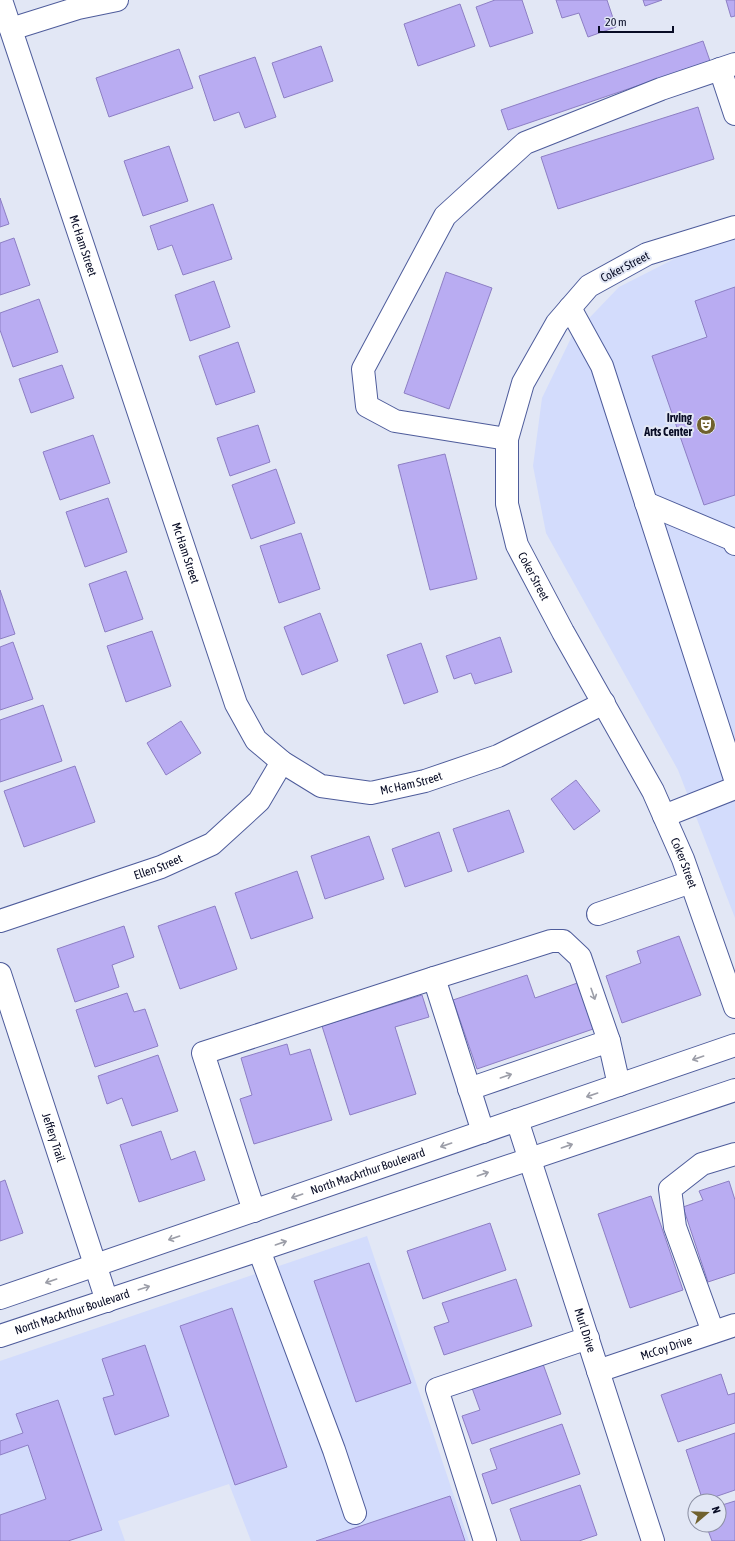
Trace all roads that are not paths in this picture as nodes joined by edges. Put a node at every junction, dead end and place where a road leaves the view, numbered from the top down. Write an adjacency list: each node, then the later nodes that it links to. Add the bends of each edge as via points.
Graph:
1 (1, 0): 3 (street, Mc Ham Street)
2 (117, 0): 3 (street, via 78,8)
3 (11, 29): 12 (street, Mc Ham Street, via 236,704 256,740)
4 (727, 67): 5 (street); 8 (street, via 661,89 525,143 445,216 363,369 367,406 395,421)
5 (735, 114)
6 (735, 227): 7 (street, Coker Street, via 647,254 589,286)
7 (570, 308): 8 (street, Coker Street, via 557,323 522,383); 9 (street, via 602,366)
8 (507, 439): 11 (street, Coker Street, via 506,504 517,545)
9 (646, 503): 10 (street, via 734,540); 13 (street)
10 (735, 544)
11 (604, 703): 12 (street, Mc Ham Street, via 498,756 425,781 371,792 321,786); 15 (street, Coker Street, via 653,791)
12 (282, 762): 18 (street, Ellen Street, via 259,800 212,844 161,867)
13 (735, 779)
14 (735, 788): 15 (street)
15 (664, 816): 16 (street, Coker Street)
16 (691, 882): 17 (street); 21 (street, Coker Street)
17 (598, 914)
18 (0, 921)
19 (0, 974): 33 (street, Jeffery Trail)
20 (434, 978): 22 (street, one-way to 22, via 551,941 563,941 580,957); 25 (street); 31 (street, via 202,1053)
21 (735, 1007)
22 (609, 1041): 24 (street); 25 (street, one-way to 22)
23 (735, 1045): 24 (street, North MacArthur Boulevard, one-way to 24)
24 (619, 1085): 27 (street, North MacArthur Boulevard, one-way to 27)
25 (469, 1089): 28 (street)
26 (735, 1090): 30 (street, North MacArthur Boulevard, one-way to 26)
27 (517, 1120): 28 (street, North MacArthur Boulevard); 30 (street, Murl Drive)
28 (483, 1132): 31 (street, North MacArthur Boulevard, one-way to 31)
29 (735, 1154): 37 (street, via 702,1164 670,1189 675,1227)
30 (530, 1159): 32 (street, North MacArthur Boulevard, one-way to 30); 39 (street, Murl Drive)
31 (254, 1211): 33 (street, North MacArthur Boulevard, one-way to 33)
32 (259, 1250): 35 (street, North MacArthur Boulevard, one-way to 32); 41 (street)
33 (96, 1266): 34 (street, North MacArthur Boulevard, one-way to 34); 35 (street, Jeffery Trail)
34 (0, 1298)
35 (107, 1301): 38 (street, North MacArthur Boulevard)
36 (735, 1325): 37 (street, McCoy Drive)
37 (713, 1332): 40 (street, McCoy Drive)
38 (0, 1336)
39 (588, 1338): 40 (street, Murl Drive); 42 (street, via 437,1389)
40 (598, 1371): 43 (street, Murl Drive)
41 (356, 1513)
42 (486, 1541)
43 (653, 1541)

